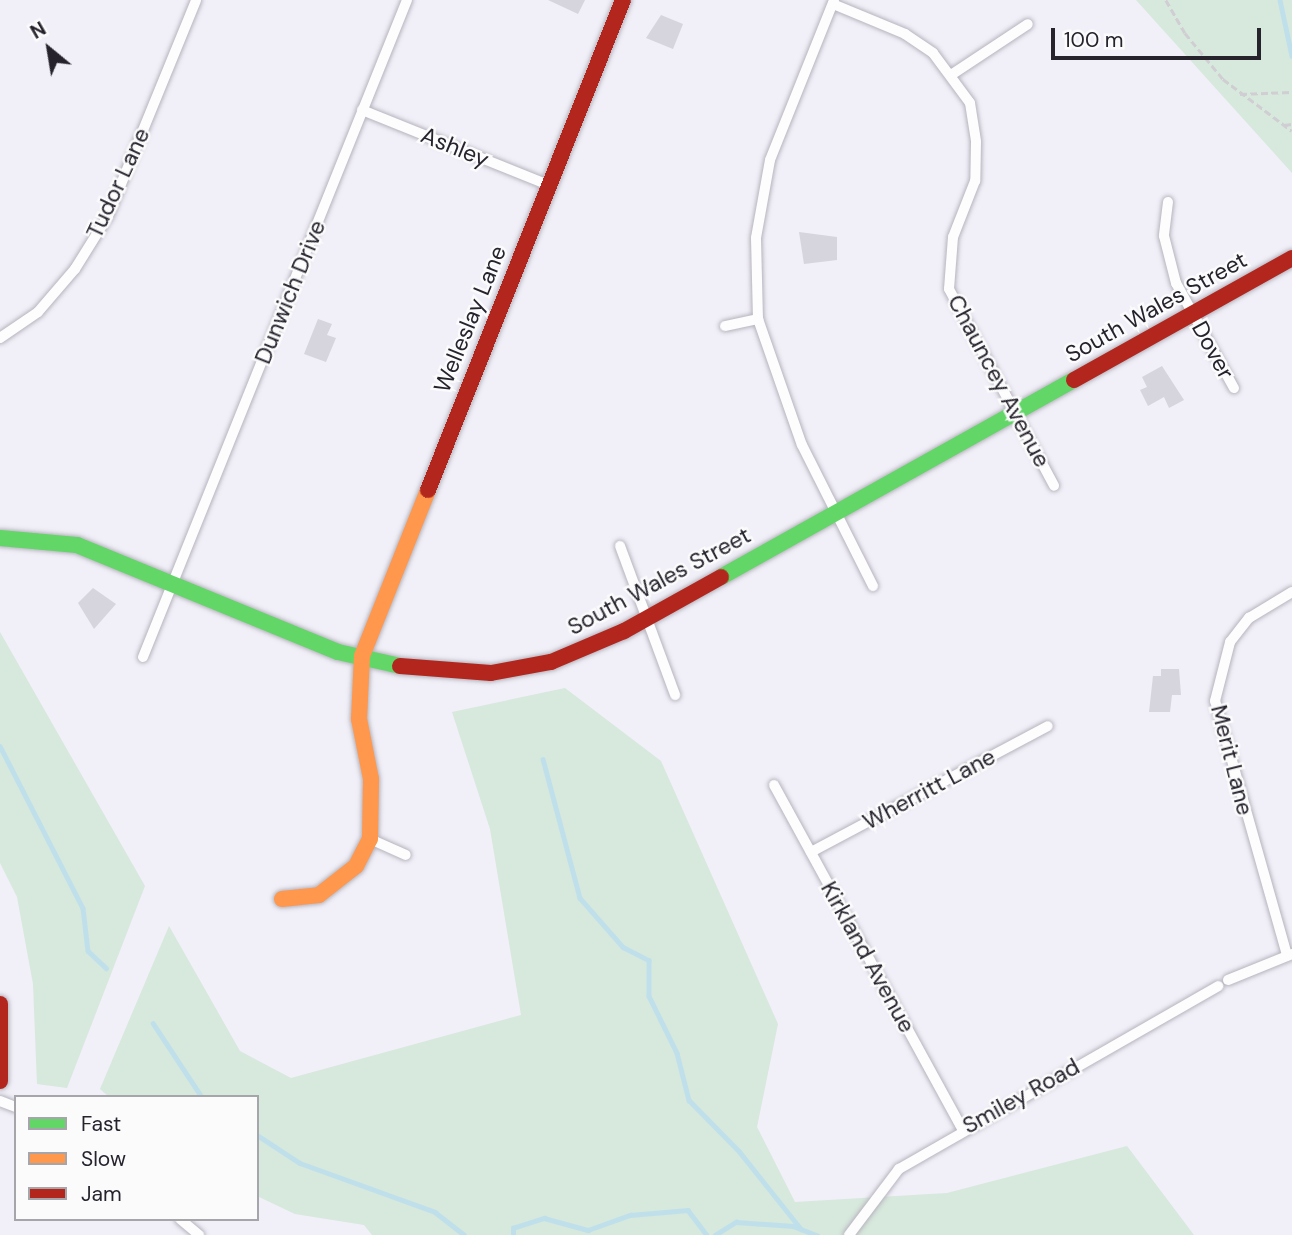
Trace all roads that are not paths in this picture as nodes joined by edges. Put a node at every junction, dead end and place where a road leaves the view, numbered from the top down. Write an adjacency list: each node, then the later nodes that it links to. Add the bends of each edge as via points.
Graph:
1 (196, 0): 14 (street, Tudor Lane, via 108,216 75,269 38,312)
2 (407, 0): 7 (street, Dunwich Drive)
3 (623, 0): 8 (street, Welleslay Lane)
4 (834, 2): 6 (street, Chauncey Avenue, via 905,34 933,53); 12 (street, via 770,160 756,238)
5 (1028, 24): 6 (street)
6 (951, 75): 16 (street, Chauncey Avenue, via 970,103 976,142 975,181 953,237 949,289)
7 (362, 110): 8 (street, Ashley); 21 (street, Dunwich Drive)
8 (549, 185): 25 (street, Welleslay Lane)
9 (1168, 202): 11 (street, Dover, via 1164,236 1176,283)
10 (1292, 258): 11 (street, South Wales Street)
11 (1193, 313): 15 (street, Dover); 16 (street, South Wales Street)
12 (758, 319): 13 (street); 18 (street, via 776,382)
13 (725, 326)
14 (0, 338)
15 (1234, 388)
16 (1012, 411): 17 (street, Chauncey Avenue); 18 (street, South Wales Street)
17 (1054, 486)
18 (835, 509): 22 (street); 24 (street, South Wales Street)
19 (0, 537): 21 (street, South Wales Street, via 77,545)
20 (620, 546): 24 (street)
21 (172, 585): 25 (street, South Wales Street, via 338,652); 26 (street, Dunwich Drive)
22 (873, 586)
23 (1292, 592): 34 (street, Merit Lane, via 1249,618 1230,642 1215,701)
24 (643, 620): 25 (street, South Wales Street, via 551,662 491,673 426,672); 27 (street)
25 (362, 656): 30 (street, Welleslay Lane, via 359,719 371,779)
26 (142, 657)
27 (675, 695)
28 (1048, 726): 31 (street, Wherritt Lane)
29 (774, 785): 31 (street, Kirkland Avenue)
30 (370, 839): 32 (street); 33 (street, via 356,866 319,895)
31 (811, 852): 39 (street, Kirkland Avenue)
32 (406, 855)
33 (282, 899)
34 (1289, 954): 35 (street)
35 (1228, 980)
36 (1217, 986): 39 (street, Smiley Road)
37 (0, 1004): 38 (street)
38 (0, 1081)
39 (962, 1129): 42 (street, Smiley Road, via 899,1169)
40 (182, 1221): 41 (street)
41 (199, 1235)
42 (849, 1235)

